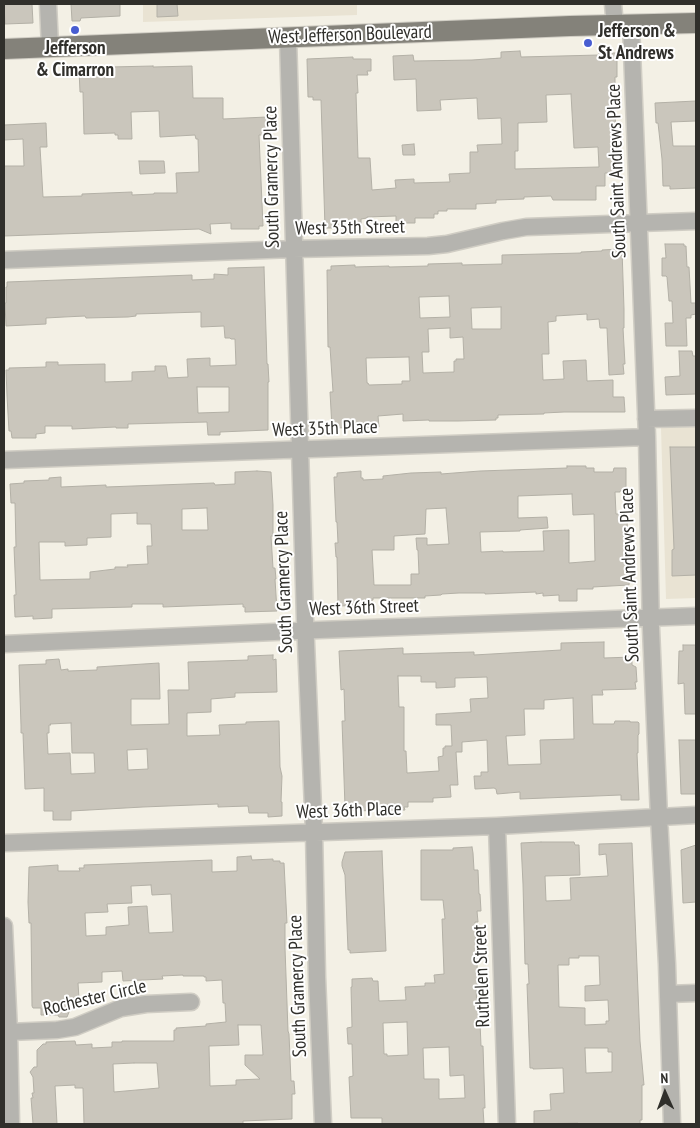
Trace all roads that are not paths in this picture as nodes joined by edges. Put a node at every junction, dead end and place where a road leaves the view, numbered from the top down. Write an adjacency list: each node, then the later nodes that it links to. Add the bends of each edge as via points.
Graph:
1 (48, 4): 6 (street)
2 (613, 4): 4 (street, South Saint Andrews Place)
3 (696, 23): 4 (main road, West Jefferson Boulevard)
4 (623, 25): 5 (main road, West Jefferson Boulevard); 9 (street, South Saint Andrews Place)
5 (288, 38): 6 (main road, West Jefferson Boulevard); 10 (street, South Gramercy Place)
6 (50, 47): 7 (main road, West Jefferson Boulevard)
7 (4, 49)
8 (696, 221): 9 (street, West 35th Street)
9 (639, 223): 10 (street, West 35th Street, via 526,227 428,246); 13 (street, South Saint Andrews Place)
10 (294, 249): 11 (street, West 35th Street); 15 (street, South Gramercy Place)
11 (4, 260)
12 (696, 418): 13 (street)
13 (646, 419): 14 (street, South Saint Andrews Place)
14 (647, 438): 15 (street, West 35th Place); 18 (street, South Saint Andrews Place)
15 (300, 450): 16 (street, West 35th Place); 19 (street, South Gramercy Place)
16 (4, 460)
17 (696, 616): 18 (street, West 36th Street)
18 (651, 617): 19 (street, West 36th Street); 22 (street, South Saint Andrews Place)
19 (305, 631): 20 (street, West 36th Street); 24 (street, South Gramercy Place)
20 (4, 644)
21 (696, 815): 22 (street, West 36th Place)
22 (659, 817): 23 (street, West 36th Place); 28 (street, South Saint Andrews Place)
23 (497, 826): 24 (street, West 36th Place); 33 (street, Ruthelen Street)
24 (314, 832): 25 (street, West 36th Place); 32 (street, South Gramercy Place)
25 (4, 843)
26 (4, 926): 30 (street)
27 (696, 993): 28 (street)
28 (668, 994): 34 (street, South Saint Andrews Place)
29 (191, 1002): 30 (street, Rochester Circle, via 121,1008 75,1027)
30 (9, 1032): 31 (street)
31 (11, 1124)
32 (323, 1124)
33 (508, 1124)
34 (672, 1124)

